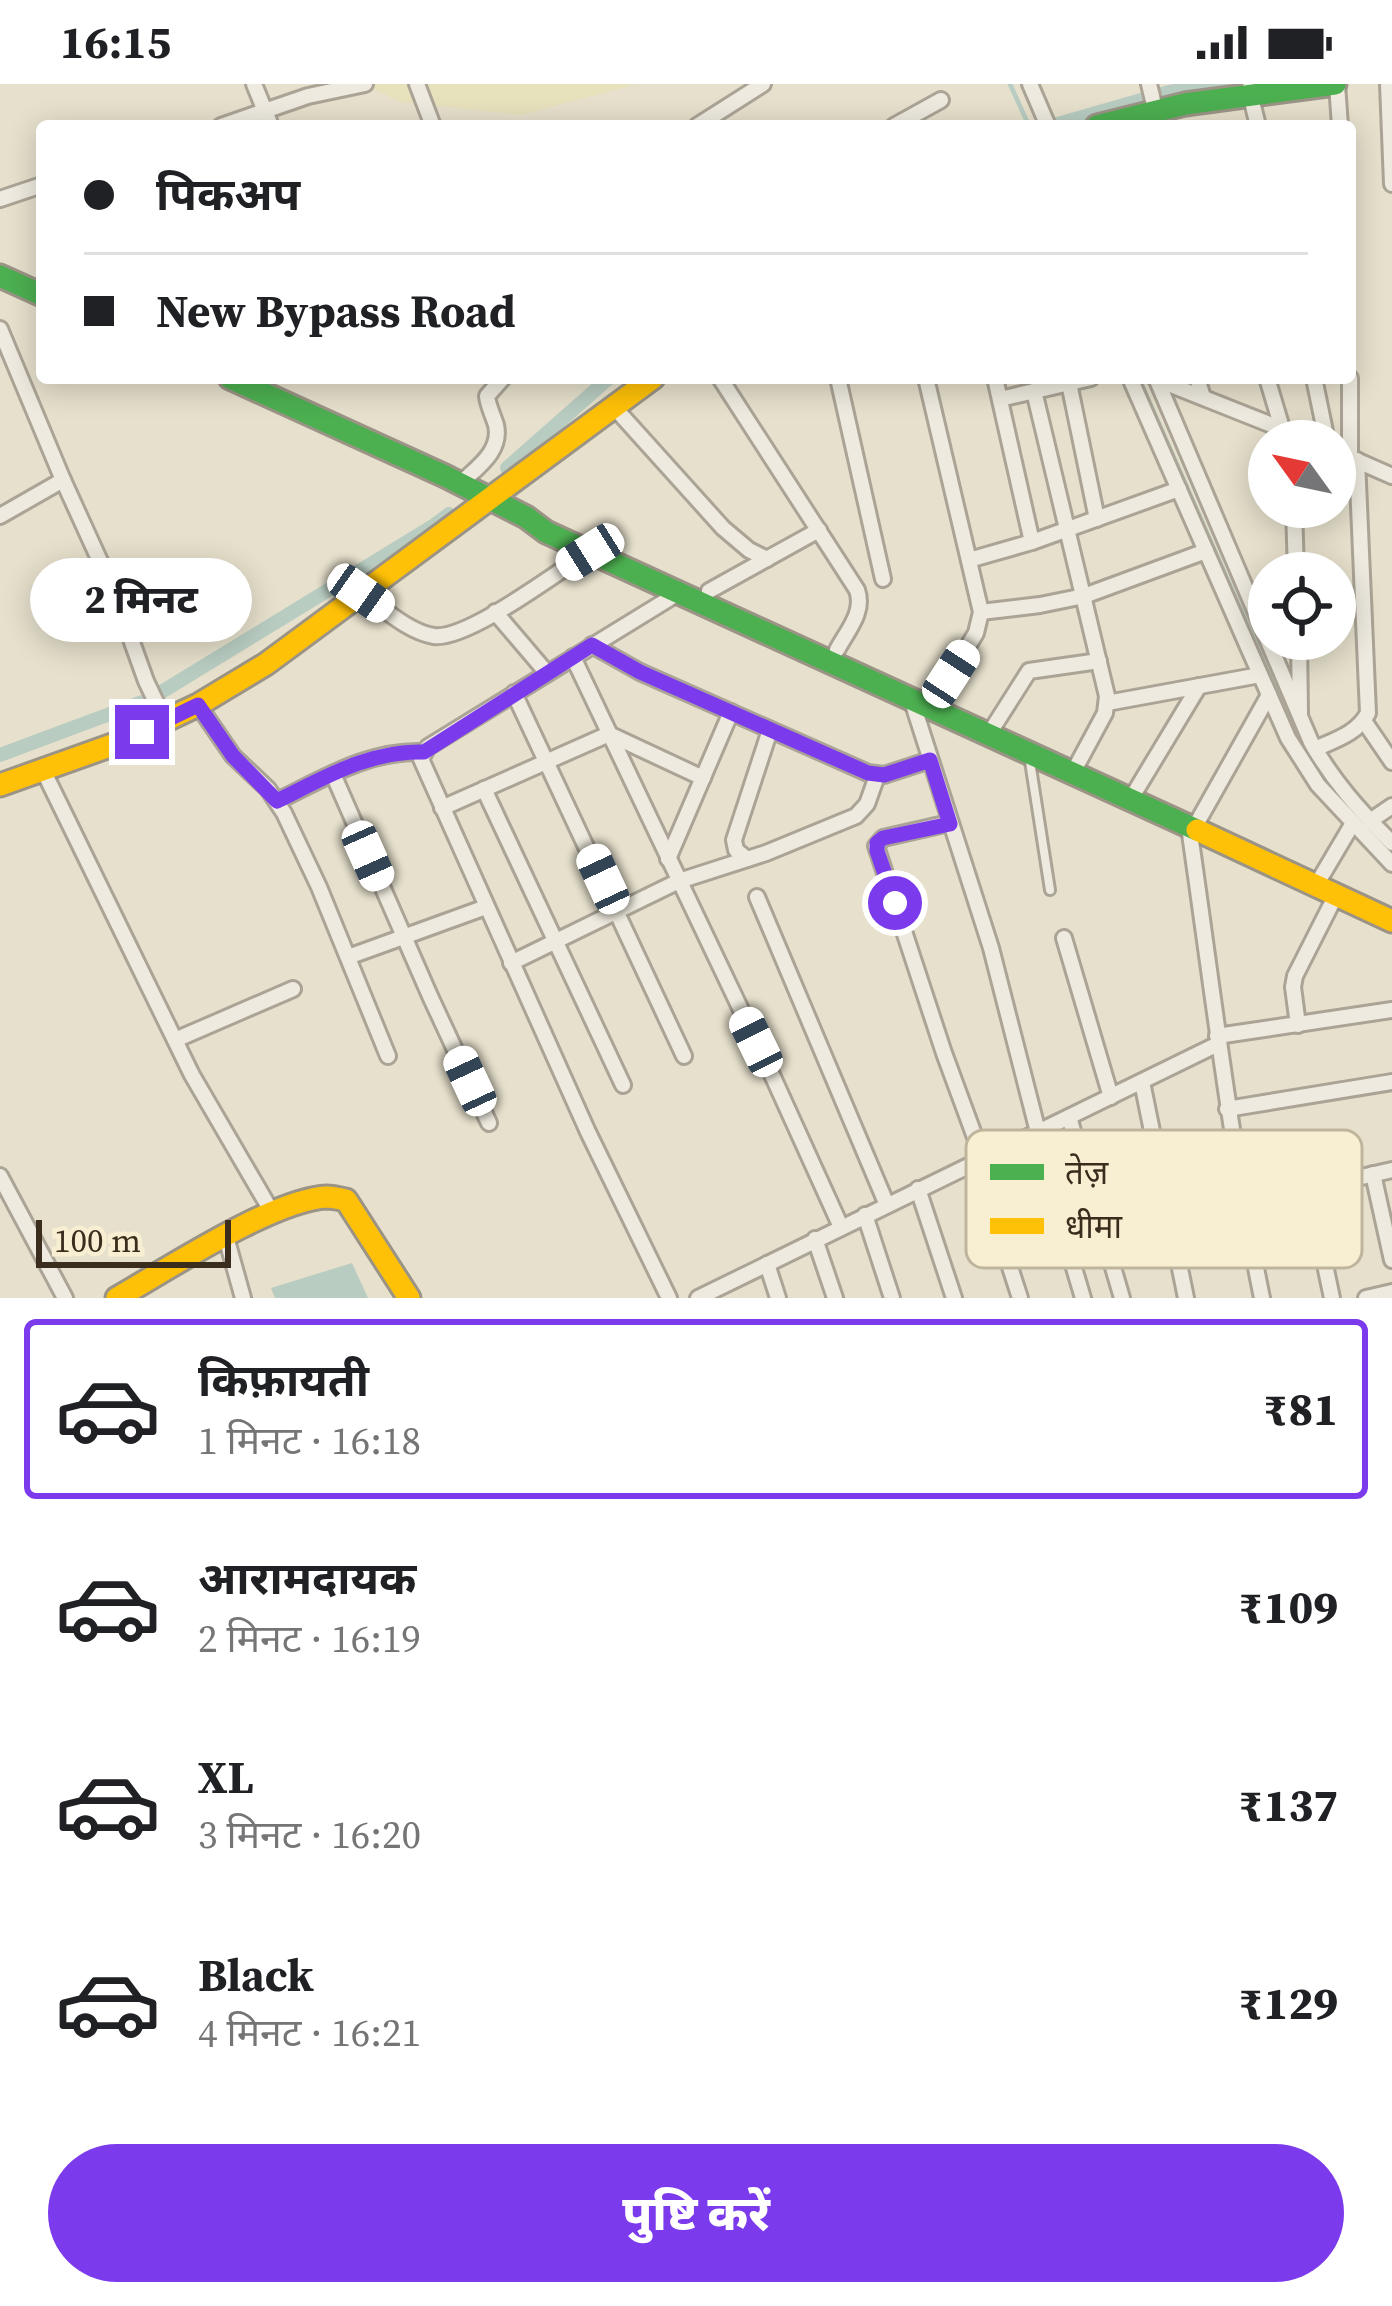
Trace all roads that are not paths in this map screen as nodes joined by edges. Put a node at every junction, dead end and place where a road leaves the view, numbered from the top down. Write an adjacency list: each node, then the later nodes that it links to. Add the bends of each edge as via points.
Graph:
1 (254, 84): 13 (street)
2 (364, 84): 13 (street, via 308,96)
3 (417, 84): 14 (street)
4 (763, 84): 11 (street)
5 (1030, 84): 18 (street)
6 (1336, 84): 8 (street); 21 (street)
7 (1388, 84): 22 (street)
8 (1248, 88): 12 (street); 20 (street)
9 (1152, 95): 12 (street); 19 (street)
10 (941, 100): 17 (street)
11 (716, 113): 15 (street); 16 (street)
12 (1185, 115)
13 (268, 118)
14 (431, 120)
15 (706, 120)
16 (722, 120)
17 (906, 120)
18 (1046, 120)
19 (1108, 120)
20 (1256, 120)
21 (1339, 120)
22 (1392, 184)
23 (36, 187): 24 (street)
24 (0, 199)
25 (0, 276): 26 (street)
26 (36, 292)
27 (0, 328): 54 (street)
28 (251, 384): 55 (street)
29 (498, 384): 55 (street, via 487,396 494,448)
30 (645, 384): 47 (street)
31 (724, 384): 62 (street)
32 (839, 384): 69 (street)
33 (927, 384): 68 (street)
34 (996, 384): 46 (street)
35 (1065, 384): 44 (street)
36 (1069, 384): 60 (street)
37 (1133, 384): 56 (street)
38 (1159, 384): 92 (street)
39 (1171, 384): 45 (street)
40 (1199, 384): 45 (street)
41 (1269, 384): 49 (street)
42 (1316, 384): 50 (street)
43 (1350, 384): 51 (street)
44 (1034, 391): 46 (street); 63 (street)
45 (1203, 397): 48 (street)
46 (1000, 399): 64 (street)
47 (614, 407): 57 (street); 67 (street, via 723,528)
48 (1257, 420)
49 (1284, 420)
50 (1323, 420)
51 (1348, 420)
52 (1356, 460): 53 (street)
53 (1392, 476)
54 (63, 481): 58 (street); 90 (street)
55 (460, 484): 57 (street)
56 (1179, 489): 60 (street); 65 (street)
57 (490, 500): 59 (street); 72 (street)
58 (0, 516)
59 (526, 517): 66 (street); 70 (street)
60 (1097, 519): 63 (street)
61 (1353, 528): 93 (street)
62 (819, 530): 67 (street); 77 (street, via 861,601)
63 (1067, 530): 64 (street); 73 (street)
64 (1032, 542): 68 (street)
65 (1206, 551): 73 (street); 82 (street)
66 (590, 552): 71 (street); 74 (street)
67 (767, 559): 70 (street)
68 (969, 560): 75 (street)
69 (883, 579)
70 (709, 591): 77 (street)
71 (680, 592): 76 (street); 86 (street)
72 (361, 593): 74 (street, via 435,636 465,631); 89 (street)
73 (1084, 596): 75 (street); 80 (street)
74 (495, 612): 81 (street)
75 (981, 612): 87 (street)
76 (592, 645): 78 (street); 91 (street)
77 (837, 650): 87 (street)
78 (573, 657): 81 (street); 96 (street)
79 (1299, 660): 92 (street)
80 (1099, 661): 88 (street); 94 (street, via 1029,671)
81 (547, 673): 84 (street)
82 (1261, 675): 83 (street); 85 (street)
83 (1199, 686): 88 (street); 110 (street)
84 (514, 693): 98 (street); 101 (street)
85 (1269, 695): 115 (street, via 1302,761); 117 (street)
86 (911, 698): 99 (street); 100 (street)
87 (936, 698): 94 (street)
88 (1107, 704): 103 (street)
89 (198, 705): 90 (street); 111 (street)
90 (159, 708): 104 (street, via 118,743)
91 (731, 712): 95 (street); 107 (street)
92 (1299, 718): 97 (street)
93 (1364, 721): 97 (street); 102 (street)
94 (994, 726): 103 (street)
95 (770, 730): 106 (street); 120 (street, via 734,840)
96 (609, 734): 101 (street); 107 (street); 119 (street)
97 (1315, 749): 114 (street)
98 (424, 752): 105 (street, via 385,754); 113 (street)
99 (1028, 752): 117 (street); 124 (lane)
100 (930, 760): 106 (street); 116 (street)
101 (548, 762): 109 (street); 128 (street)
102 (1392, 762)
103 (1077, 765): 110 (street)
104 (43, 770): 108 (street); 139 (street)
105 (333, 775): 111 (street); 131 (street)
106 (877, 776): 120 (street, via 856,816)
107 (703, 778): 119 (street)
108 (0, 784)
109 (484, 790): 113 (street); 133 (street)
110 (1135, 792): 117 (street)
111 (277, 801): 134 (street)
112 (1392, 806): 114 (street)
113 (442, 808): 127 (street)
114 (1370, 821): 118 (street)
115 (1352, 823): 121 (street); 122 (street)
116 (950, 824): 150 (street, via 883,838 876,847); 151 (street, via 991,948)
117 (1194, 824): 122 (street); 125 (street); 140 (street)
118 (1392, 843)
119 (668, 859): 123 (street)
120 (747, 859): 123 (street)
121 (1392, 864)
122 (1321, 877): 129 (street)
123 (679, 880): 128 (street); 165 (street)
124 (1050, 890)
125 (1336, 895): 130 (street); 138 (street, via 1295,976)
126 (757, 897): 162 (street)
127 (486, 907): 131 (street); 135 (street)
128 (618, 910): 133 (street); 142 (street)
129 (1392, 910)
130 (1392, 921)
131 (404, 936): 134 (street); 149 (street)
132 (1064, 938): 146 (street)
133 (555, 941): 135 (street); 145 (street)
134 (348, 957): 141 (street)
135 (511, 963): 181 (street)
136 (293, 989): 139 (street)
137 (1392, 1010): 138 (street)
138 (1298, 1024): 140 (street)
139 (175, 1040): 163 (street)
140 (1217, 1040): 143 (street); 147 (street)
141 (388, 1056)
142 (684, 1056)
143 (1142, 1082): 146 (street); 154 (street)
144 (1392, 1082): 147 (street)
145 (623, 1085)
146 (1111, 1097): 148 (street)
147 (1227, 1108): 155 (street)
148 (1069, 1118): 152 (street); 153 (street)
149 (489, 1123)
150 (970, 1130)
151 (1035, 1130)
152 (1043, 1130)
153 (1073, 1130)
154 (1152, 1130)
155 (1231, 1130)
156 (966, 1167): 161 (street)
157 (1392, 1170): 158 (street)
158 (1372, 1174): 160 (street); 168 (street)
159 (0, 1176): 177 (street)
160 (1362, 1176)
161 (918, 1190): 162 (street); 186 (street)
162 (887, 1205): 164 (street)
163 (273, 1214): 166 (street); 180 (street, via 341,1196)
164 (865, 1215): 165 (street); 185 (street)
165 (841, 1227): 167 (street)
166 (226, 1237): 178 (street); 179 (street)
167 (815, 1240): 169 (street); 184 (street)
168 (1392, 1260)
169 (767, 1264): 182 (street); 183 (street)
170 (1011, 1268): 187 (street)
171 (1074, 1268): 188 (street)
172 (1113, 1268): 189 (street)
173 (1180, 1268): 190 (street)
174 (1256, 1268): 191 (street)
175 (1326, 1268): 192 (street)
176 (1392, 1292): 193 (street)
177 (64, 1298)
178 (117, 1298)
179 (243, 1298)
180 (409, 1298)
181 (669, 1298)
182 (698, 1298)
183 (778, 1298)
184 (835, 1298)
185 (892, 1298)
186 (955, 1298)
187 (1020, 1298)
188 (1083, 1298)
189 (1122, 1298)
190 (1186, 1298)
191 (1262, 1298)
192 (1332, 1298)
193 (1366, 1298)

